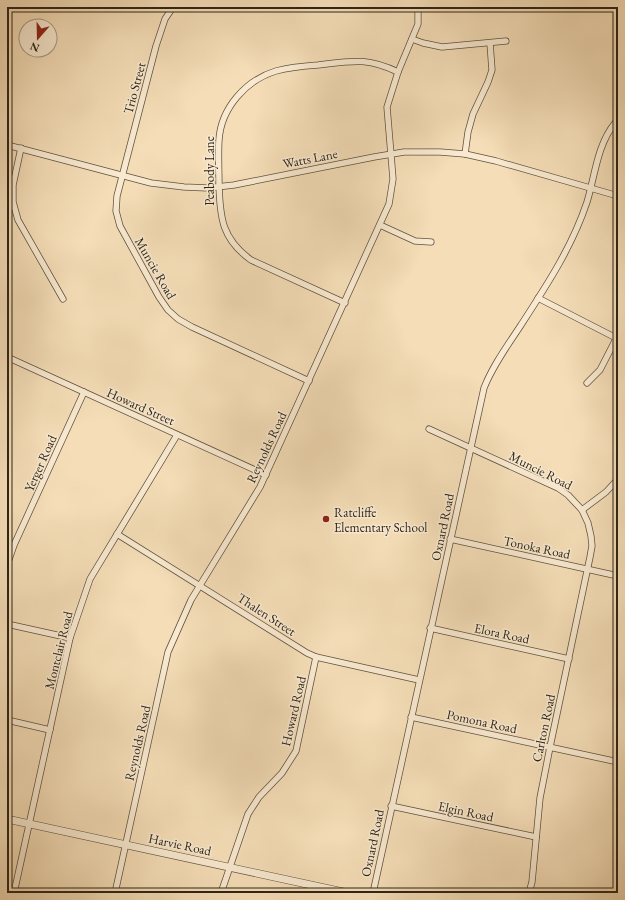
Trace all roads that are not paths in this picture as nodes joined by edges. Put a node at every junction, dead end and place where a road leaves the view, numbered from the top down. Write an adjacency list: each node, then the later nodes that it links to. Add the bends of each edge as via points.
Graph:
1 (164, 7): 3 (street)
2 (418, 7): 4 (street, Reynolds Road, via 418,24)
3 (172, 9): 13 (street, Trio Street, via 165,19 156,46)
4 (412, 39): 6 (street, via 442,47); 7 (street, Reynolds Road)
5 (506, 41): 6 (street)
6 (490, 43): 12 (street, via 491,76 473,114)
7 (398, 72): 11 (street, Reynolds Road, via 387,107); 14 (street, Peabody Lane, via 374,63 352,61 289,68 270,73 253,82 234,100 221,128)
8 (615, 123): 15 (street, Oxnard Road, via 603,142)
9 (7, 145): 10 (street, Watts Lane)
10 (21, 148): 13 (street, Watts Lane); 20 (street, via 13,186 13,202 18,220)
11 (392, 154): 12 (street, Watts Lane); 14 (street, Watts Lane); 17 (street, Reynolds Road, via 393,179 389,204)
12 (465, 154): 15 (street, Watts Lane)
13 (122, 176): 14 (street, Watts Lane, via 173,186); 25 (street, Muncie Road, via 116,203 117,218 158,297 168,310 192,328)
14 (219, 187): 21 (street, Peabody Lane, via 223,226 230,240 243,254)
15 (590, 188): 16 (street, Watts Lane); 19 (street, Oxnard Road, via 570,246)
16 (618, 196)
17 (380, 226): 18 (street, via 415,241); 21 (street, Reynolds Road)
18 (430, 242)
19 (538, 298): 22 (street); 30 (street, Oxnard Road, via 490,374)
20 (63, 299)
21 (345, 303): 25 (street, Reynolds Road)
22 (617, 337): 26 (street, via 600,370)
23 (9, 358): 24 (street); 27 (street, Howard Street)
24 (7, 366)
25 (309, 381): 31 (street, Reynolds Road)
26 (587, 383)
27 (84, 392): 29 (street, Howard Street); 36 (street, Yerger Road)
28 (429, 430): 30 (street, Muncie Road)
29 (177, 435): 31 (street, Howard Street); 34 (street, Montclair Road)
30 (470, 448): 33 (street, Muncie Road, via 558,488); 35 (street, Oxnard Road)
31 (266, 475): 39 (street, Reynolds Road)
32 (618, 479): 33 (street, via 606,492)
33 (582, 510): 37 (street, Muncie Road, via 591,536)
34 (117, 534): 39 (street, Thalen Street); 42 (street, Montclair Road, via 90,579)
35 (450, 539): 37 (street, Tonoka Road); 41 (street, Oxnard Road)
36 (7, 565)
37 (588, 569): 38 (street, Tonoka Road); 44 (street, Carlton Road)
38 (618, 576)
39 (200, 585): 43 (street, Thalen Street); 55 (street, Reynolds Road, via 168,652)
40 (7, 624): 42 (street)
41 (430, 628): 44 (street, Elora Road); 45 (street, Oxnard Road)
42 (70, 638): 48 (street, Montclair Road)
43 (316, 658): 45 (street, Thalen Street); 56 (street, Howard Road, via 296,751 282,772 253,805)
44 (569, 659): 49 (street, Carlton Road)
45 (419, 680): 46 (street, Oxnard Road)
46 (411, 716): 49 (street, Pomona Road); 51 (street, Oxnard Road)
47 (7, 720): 48 (street)
48 (50, 730): 53 (street, Montclair Road)
49 (550, 747): 50 (street, Pomona Road); 54 (street, Carlton Road, via 540,798)
50 (618, 762)
51 (391, 806): 54 (street, Elgin Road); 62 (street, Oxnard Road)
52 (7, 819): 53 (street, Harvie Road)
53 (30, 824): 55 (street, Harvie Road); 58 (street, Montclair Road)
54 (536, 837): 63 (street, Carlton Road)
55 (126, 844): 56 (street, Harvie Road); 59 (street, Reynolds Road)
56 (230, 867): 57 (street, Harvie Road); 60 (street, Howard Road)
57 (319, 890): 61 (street, Harvie Road)
58 (14, 893)
59 (114, 893)
60 (221, 893)
61 (348, 893)
62 (373, 893)
63 (529, 893)

